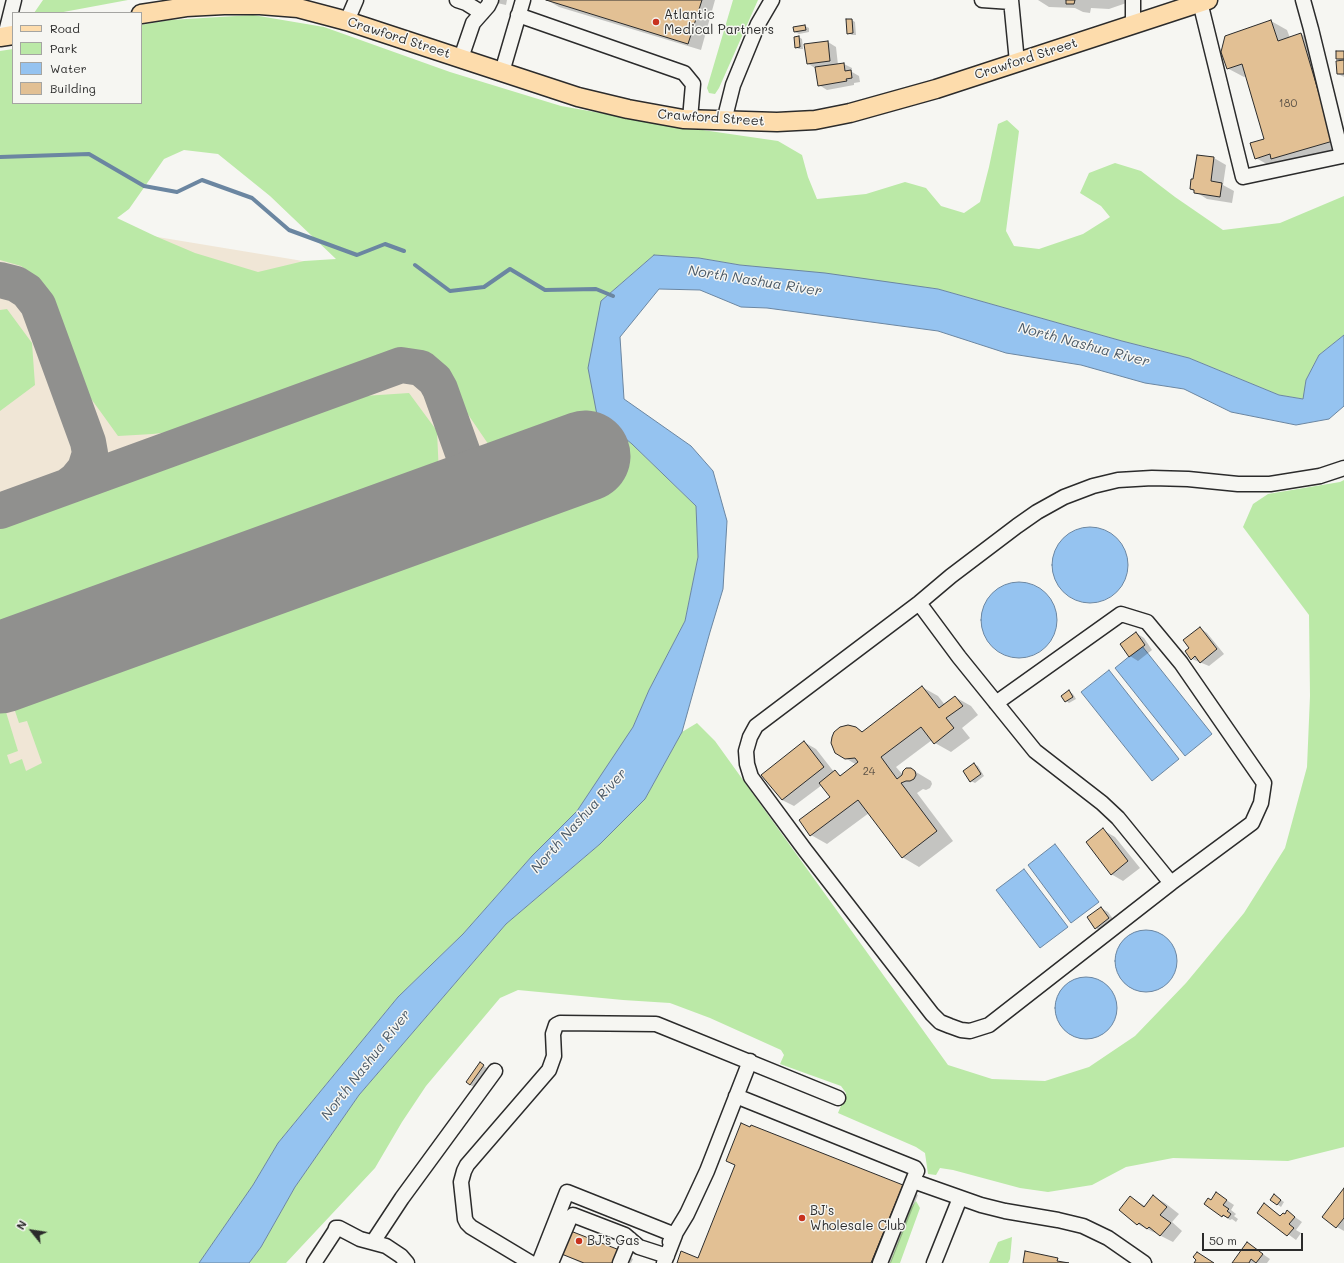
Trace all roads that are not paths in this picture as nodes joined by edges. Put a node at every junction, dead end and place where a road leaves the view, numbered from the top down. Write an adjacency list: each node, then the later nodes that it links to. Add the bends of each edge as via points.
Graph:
1 (14, 0): 17 (street)
2 (356, 0): 15 (street)
3 (457, 0): 12 (street)
4 (490, 0): 12 (street)
5 (523, 0): 14 (street)
6 (772, 0): 22 (street, via 758,24 732,85)
7 (982, 0): 10 (street)
8 (1133, 0): 16 (street)
9 (1303, 0): 11 (street, via 1342,156 1243,177)
10 (1011, 1): 19 (street)
11 (1204, 1): 16 (main road, Crawford Street)
12 (482, 13): 18 (street, via 473,23)
13 (142, 14): 15 (main road, Crawford Street, via 224,4 260,5 298,8)
14 (518, 15): 20 (street); 21 (street, via 684,73 693,84)
15 (347, 21): 18 (main road, Crawford Street)
16 (1133, 24): 19 (main road, Crawford Street)
17 (6, 36)
18 (461, 58): 20 (main road, Crawford Street)
19 (1016, 62): 22 (main road, Crawford Street, via 936,90 850,113 815,120)
20 (502, 72): 21 (main road, Crawford Street, via 578,97)
21 (690, 119): 22 (main road, Crawford Street)
22 (724, 121)
23 (1344, 468): 24 (street, via 1320,476 1270,484 1152,478 1118,480 1093,486 1064,497 1016,526)
24 (919, 603): 25 (street); 26 (street, via 756,726 746,751 751,777 932,1014 940,1022 961,1030 970,1031 989,1025)
25 (996, 703): 26 (street, via 1035,751 1118,818); 26 (street, via 1121,614 1147,622 1181,663 1264,783 1261,803 1252,823)
26 (1171, 883)
27 (750, 1061): 29 (street); 30 (street); 39 (street, via 656,1024 565,1022 556,1025 553,1034 554,1060 549,1070 464,1171 461,1182 467,1223)
28 (495, 1071): 35 (street, via 397,1204)
29 (736, 1096): 31 (street, via 915,1168 917,1171); 33 (street, via 699,1189)
30 (838, 1098)
31 (913, 1181): 32 (street); 43 (street)
32 (960, 1198): 44 (street); 45 (street, via 1005,1211 1083,1226 1108,1238)
33 (674, 1235): 36 (street); 40 (street, via 567,1192)
34 (630, 1238): 36 (street, via 639,1247); 41 (street, via 573,1215); 42 (street)
35 (373, 1242): 37 (street, via 336,1228); 38 (street, via 386,1246)
36 (663, 1259)
37 (314, 1263)
38 (408, 1263)
39 (531, 1263)
40 (539, 1263)
41 (551, 1263)
42 (620, 1263)
43 (880, 1263)
44 (934, 1263)
45 (1144, 1263)

